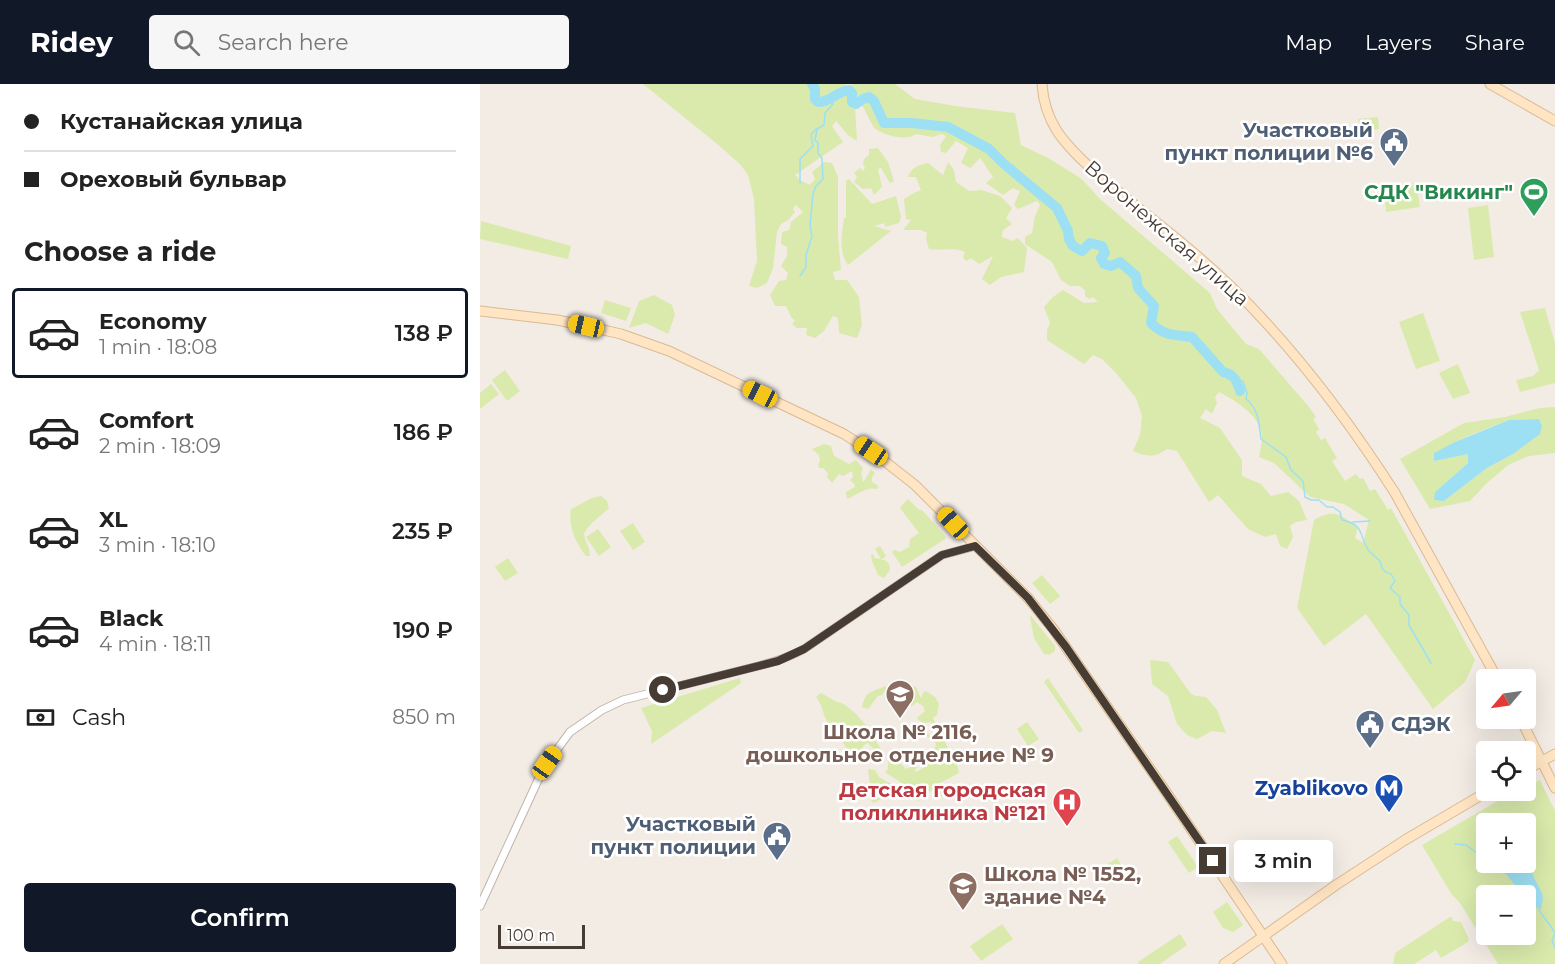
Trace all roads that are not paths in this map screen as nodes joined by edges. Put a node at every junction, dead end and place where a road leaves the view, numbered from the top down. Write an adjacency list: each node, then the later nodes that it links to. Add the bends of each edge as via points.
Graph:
1 (1042, 84): 6 (street, Воронежская улица, via 1049,115 1066,144 1215,270 1288,347 1338,411 1395,493)
2 (1490, 84): 3 (street)
3 (1555, 121)
4 (480, 311): 5 (street, via 556,320 621,334 669,351 844,434 915,485)
5 (975, 546): 13 (street, via 942,555 792,655 623,700 579,725 546,764); 14 (street, via 1028,598 1066,647)
6 (1492, 669)
7 (1526, 729): 9 (street)
8 (1555, 754): 9 (street)
9 (1542, 760): 10 (street); 11 (street)
10 (1536, 764)
11 (1555, 788)
12 (1476, 798): 14 (street, via 1326,891)
13 (480, 906)
14 (1263, 936): 15 (street); 16 (street)
15 (1224, 964)
16 (1282, 964)

